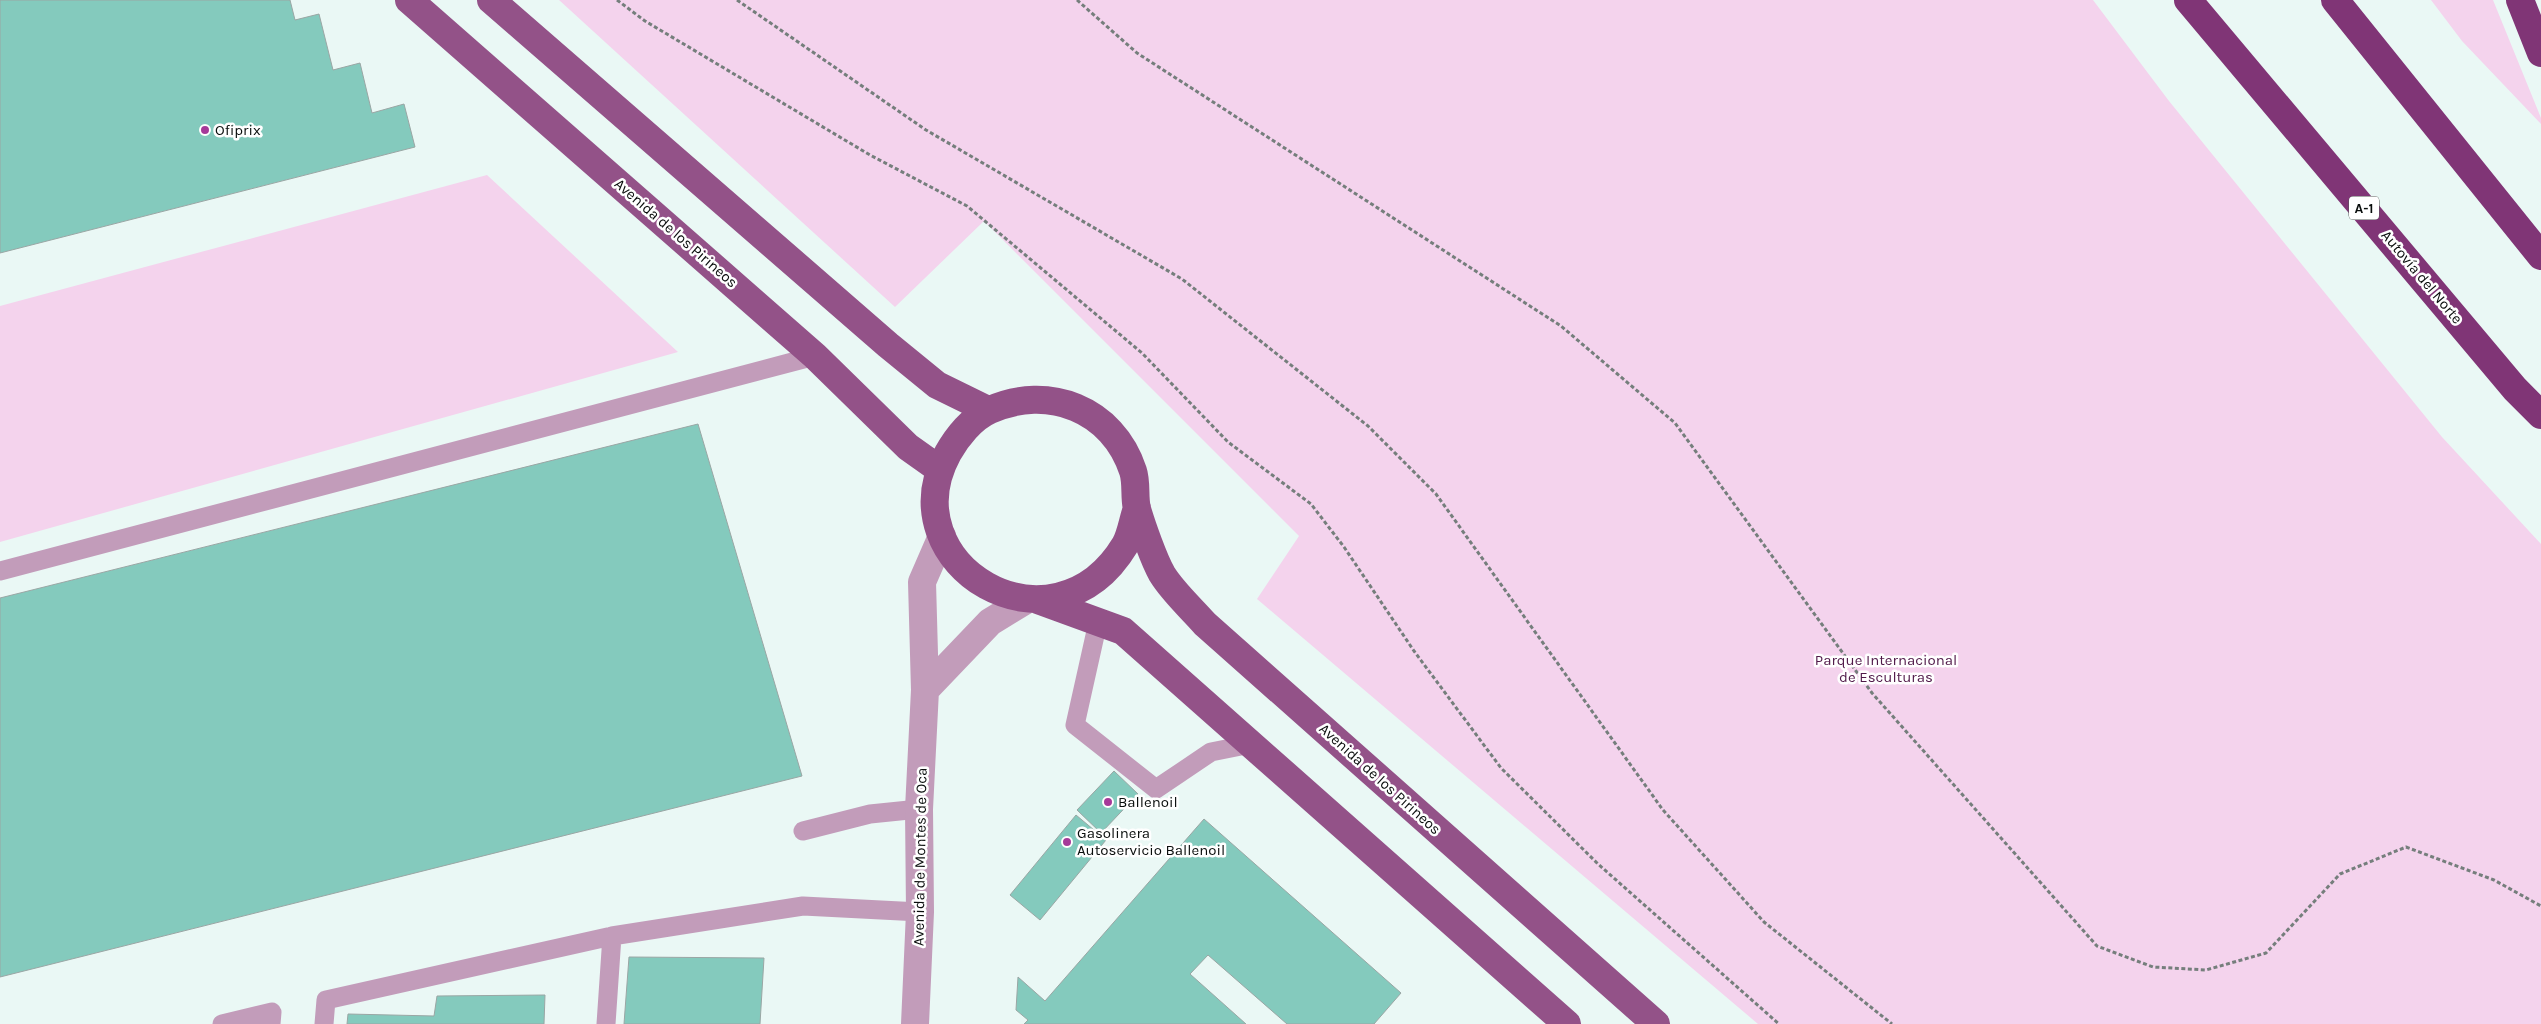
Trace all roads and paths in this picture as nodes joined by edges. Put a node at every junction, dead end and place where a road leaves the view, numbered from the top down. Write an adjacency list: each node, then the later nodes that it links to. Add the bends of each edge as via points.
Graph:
1 (409, 0): 11 (main road, Avenida de los Pirineos)
2 (491, 0): 12 (main road, via 909,362 937,385)
3 (617, 0): 34 (path, via 870,155 967,206 1142,353 1228,442 1311,504 1344,547 1414,652 1501,768 1598,864)
4 (737, 0): 35 (path, via 926,130 1182,279 1368,426 1436,494 1663,810 1764,922)
5 (1077, 0): 24 (path, via 1137,53 1561,326 1675,422 1872,693 2097,946 2153,967 2206,970 2266,953 2340,874 2406,847 2494,880)
6 (2188, 0): 13 (highway, Autovía del Norte / A-1)
7 (2336, 0): 10 (highway)
8 (2520, 0): 9 (highway)
9 (2541, 53)
10 (2541, 256)
11 (815, 356): 14 (main road, Avenida de los Pirineos, via 908,446); 17 (lane)
12 (988, 410): 14 (main road, via 958,435); 15 (main road, via 1023,399 1058,401 1092,414 1118,439 1133,472)
13 (2541, 415)
14 (940, 469): 16 (main road, via 935,504)
15 (1137, 508): 18 (main road, via 1126,543 1104,573 1073,593); 33 (main road, Avenida de los Pirineos, via 1162,574 1204,624)
16 (942, 536): 18 (main road, via 960,566 980,583 1004,595); 20 (street, Avenida de Montes de Oca, via 922,582)
17 (0, 571)
18 (1031, 600): 19 (main road); 20 (street, via 990,622)
19 (1098, 622): 21 (main road, via 1123,631); 21 (lane, via 1075,725 1090,737 1156,789 1211,752)
20 (925, 690): 22 (street, Avenida de Montes de Oca)
21 (1251, 744): 32 (main road)
22 (919, 809): 23 (lane, via 870,814); 25 (street, Avenida de Montes de Oca)
23 (803, 831)
24 (2541, 906)
25 (920, 912): 26 (lane, via 803,906); 31 (street, Avenida de Montes de Oca)
26 (612, 936): 29 (lane, via 326,1000); 30 (lane)
27 (222, 1024): 28 (lane, via 272,1012)
28 (271, 1024)
29 (324, 1024)
30 (606, 1024)
31 (915, 1024)
32 (1567, 1024)
33 (1656, 1024)
34 (1779, 1024)
35 (1892, 1024)

